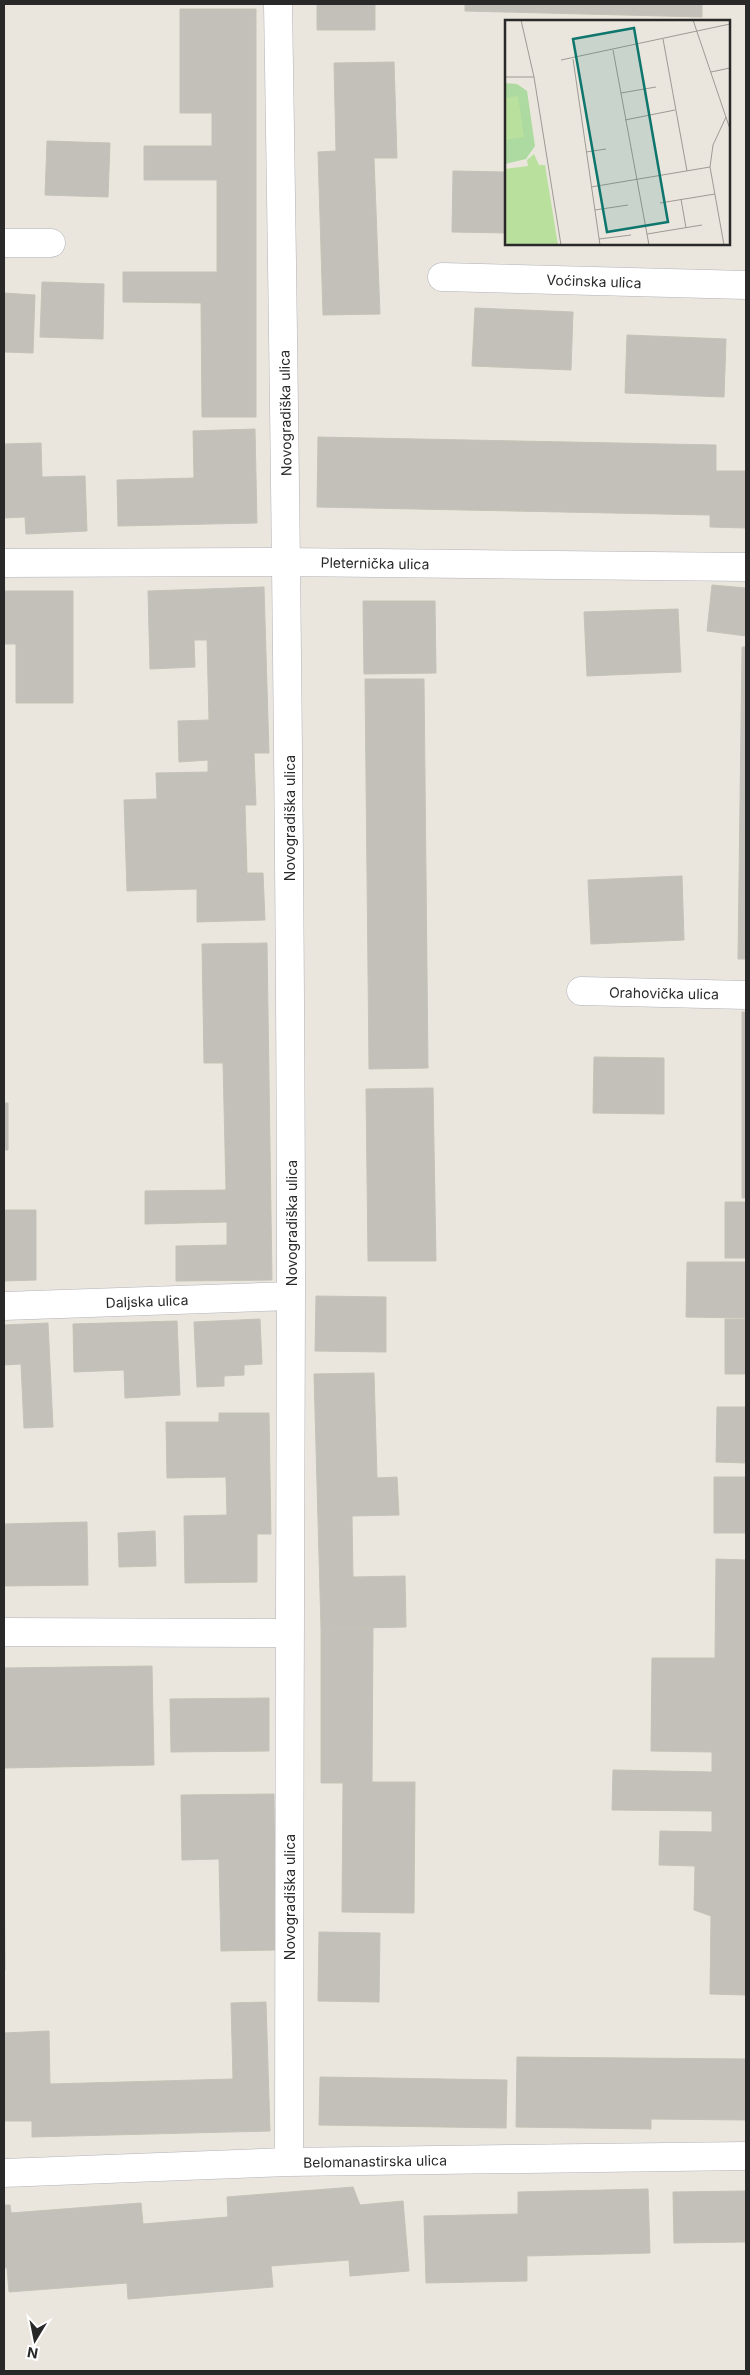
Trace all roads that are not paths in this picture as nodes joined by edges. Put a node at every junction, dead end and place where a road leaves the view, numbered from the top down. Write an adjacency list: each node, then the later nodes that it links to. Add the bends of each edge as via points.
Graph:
1 (278, 4): 6 (street, Novogradiška ulica)
2 (4, 243): 3 (street)
3 (51, 244)
4 (442, 277): 5 (street, Voćinska ulica)
5 (746, 285)
6 (287, 562): 7 (street, Pleternička ulica); 8 (street, Pleternička ulica); 11 (street, Novogradiška ulica)
7 (4, 563)
8 (746, 567)
9 (581, 991): 10 (street, Orahovička ulica)
10 (746, 995)
11 (291, 1296): 12 (street, Daljska ulica); 14 (street, Novogradiška ulica)
12 (4, 1306)
13 (4, 1632): 14 (street)
14 (289, 1633): 16 (street, Novogradiška ulica)
15 (746, 2156): 16 (street, Belomanastirska ulica)
16 (289, 2162): 17 (street, Belomanastirska ulica)
17 (4, 2173)

